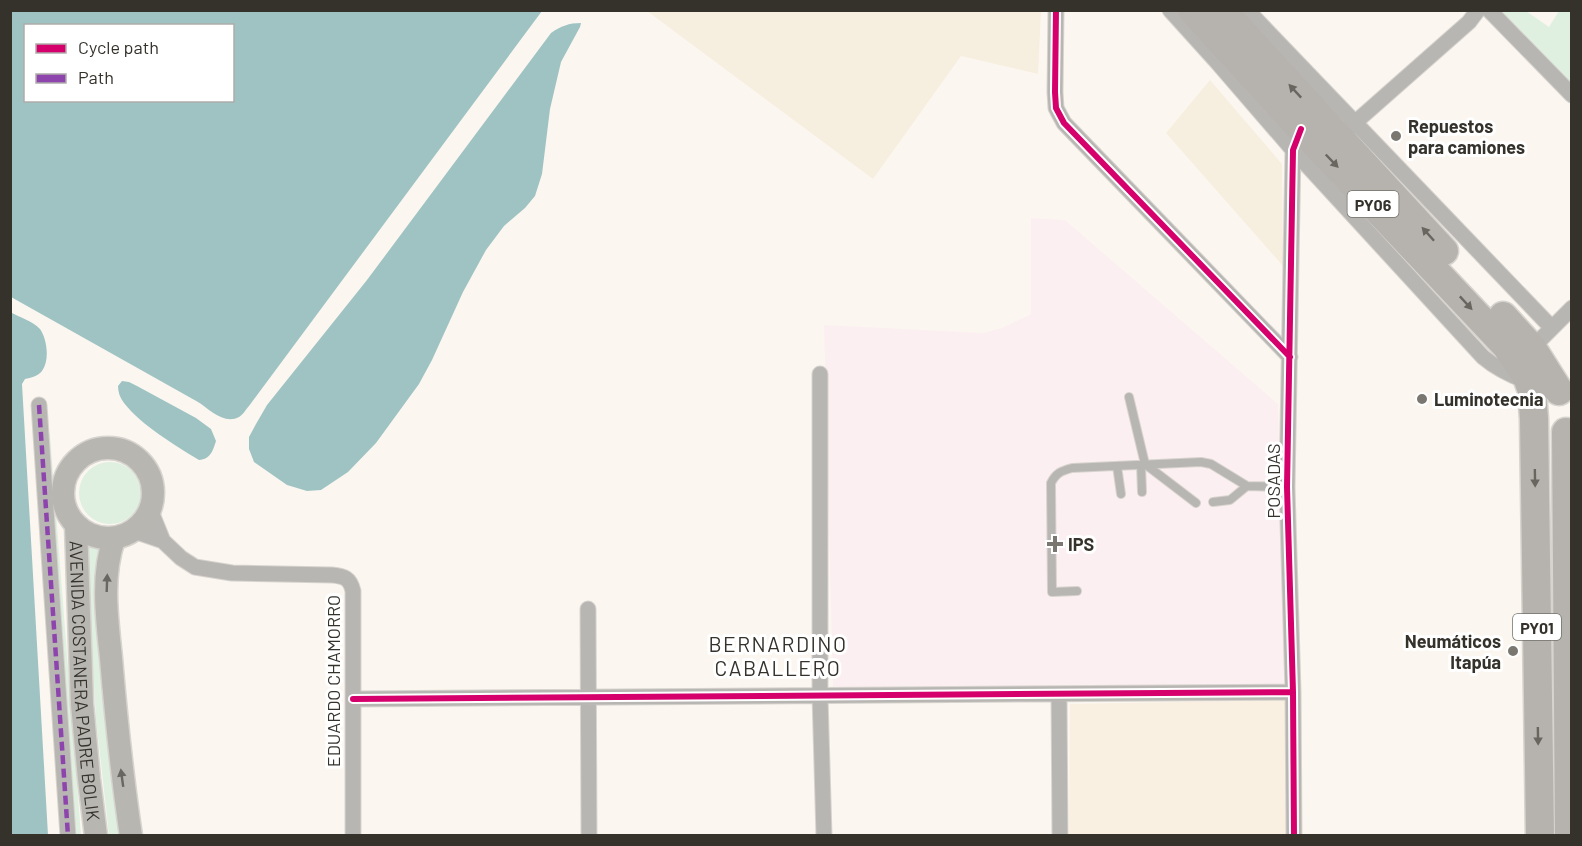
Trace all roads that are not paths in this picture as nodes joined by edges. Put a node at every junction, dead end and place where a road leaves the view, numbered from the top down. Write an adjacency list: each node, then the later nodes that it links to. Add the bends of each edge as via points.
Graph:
1 (1056, 10): 14 (street, via 1056,108 1064,123)
2 (1170, 10): 7 (street)
3 (1192, 10): 7 (highway, PY06)
4 (1222, 10): 7 (highway, PY06)
5 (1478, 10): 9 (street)
6 (1489, 10): 8 (street)
7 (1245, 34): 9 (highway, PY06, one-way to 7); 10 (highway, PY06)
8 (1572, 95)
9 (1347, 130): 12 (street); 13 (highway, PY06, one-way to 9)
10 (1297, 140): 14 (street, POSADAS); 18 (highway, PY06, one-way to 18, via 1506,346 1527,378)
11 (1572, 308): 12 (street)
12 (1551, 327): 13 (street)
13 (1532, 348): 16 (highway, PY06)
14 (1290, 357): 24 (street, POSADAS)
15 (820, 374): 37 (street)
16 (1568, 392): 18 (highway, via 1545,393)
17 (1129, 397): 21 (lane)
18 (1532, 404): 20 (highway, PY01, via 1537,425 1547,434 1560,435); 38 (highway, PY01, one-way to 38)
19 (39, 405): 42 (street)
20 (1570, 429): 39 (highway, PY01)
21 (1143, 465): 22 (lane); 23 (lane, via 1211,464); 25 (lane); 28 (lane)
22 (1117, 466): 26 (lane); 33 (lane, via 1062,470 1051,483 1052,592)
23 (1247, 486): 24 (lane); 27 (lane, via 1230,500)
24 (1287, 487): 35 (street, POSADAS)
25 (1142, 492)
26 (1121, 494)
27 (1213, 502)
28 (1196, 503)
29 (150, 509): 30 (street, AVENIDA COSTANERA PADRE BOLIK, via 153,486 147,470 136,457 121,449 104,448 88,453 66,477 66,511); 31 (street, AVENIDA COSTANERA PADRE BOLIK, via 146,519); 32 (street, EDUARDO CHAMORRO)
30 (76, 525): 31 (street, AVENIDA COSTANERA PADRE BOLIK, via 96,537); 43 (street, AVENIDA COSTANERA PADRE BOLIK, via 82,704)
31 (124, 535): 32 (street, EDUARDO CHAMORRO); 44 (street, AVENIDA COSTANERA PADRE BOLIK, one-way to 31, via 117,735 107,585 109,553)
32 (163, 541): 41 (street, EDUARDO CHAMORRO, via 195,567 232,573 347,578 353,591)
33 (1077, 591)
34 (588, 609): 40 (street)
35 (1293, 692): 36 (street); 49 (street, POSADAS)
36 (1059, 694): 37 (street); 48 (street)
37 (820, 696): 40 (street); 47 (street)
38 (1538, 696): 39 (street); 50 (highway, PY01, one-way to 50)
39 (1570, 696): 51 (highway, PY01)
40 (588, 698): 41 (street); 46 (street)
41 (353, 699): 45 (street, EDUARDO CHAMORRO)
42 (68, 836)
43 (96, 836)
44 (131, 836)
45 (352, 836)
46 (589, 836)
47 (824, 836)
48 (1060, 836)
49 (1294, 836)
50 (1540, 836)
51 (1569, 836)

